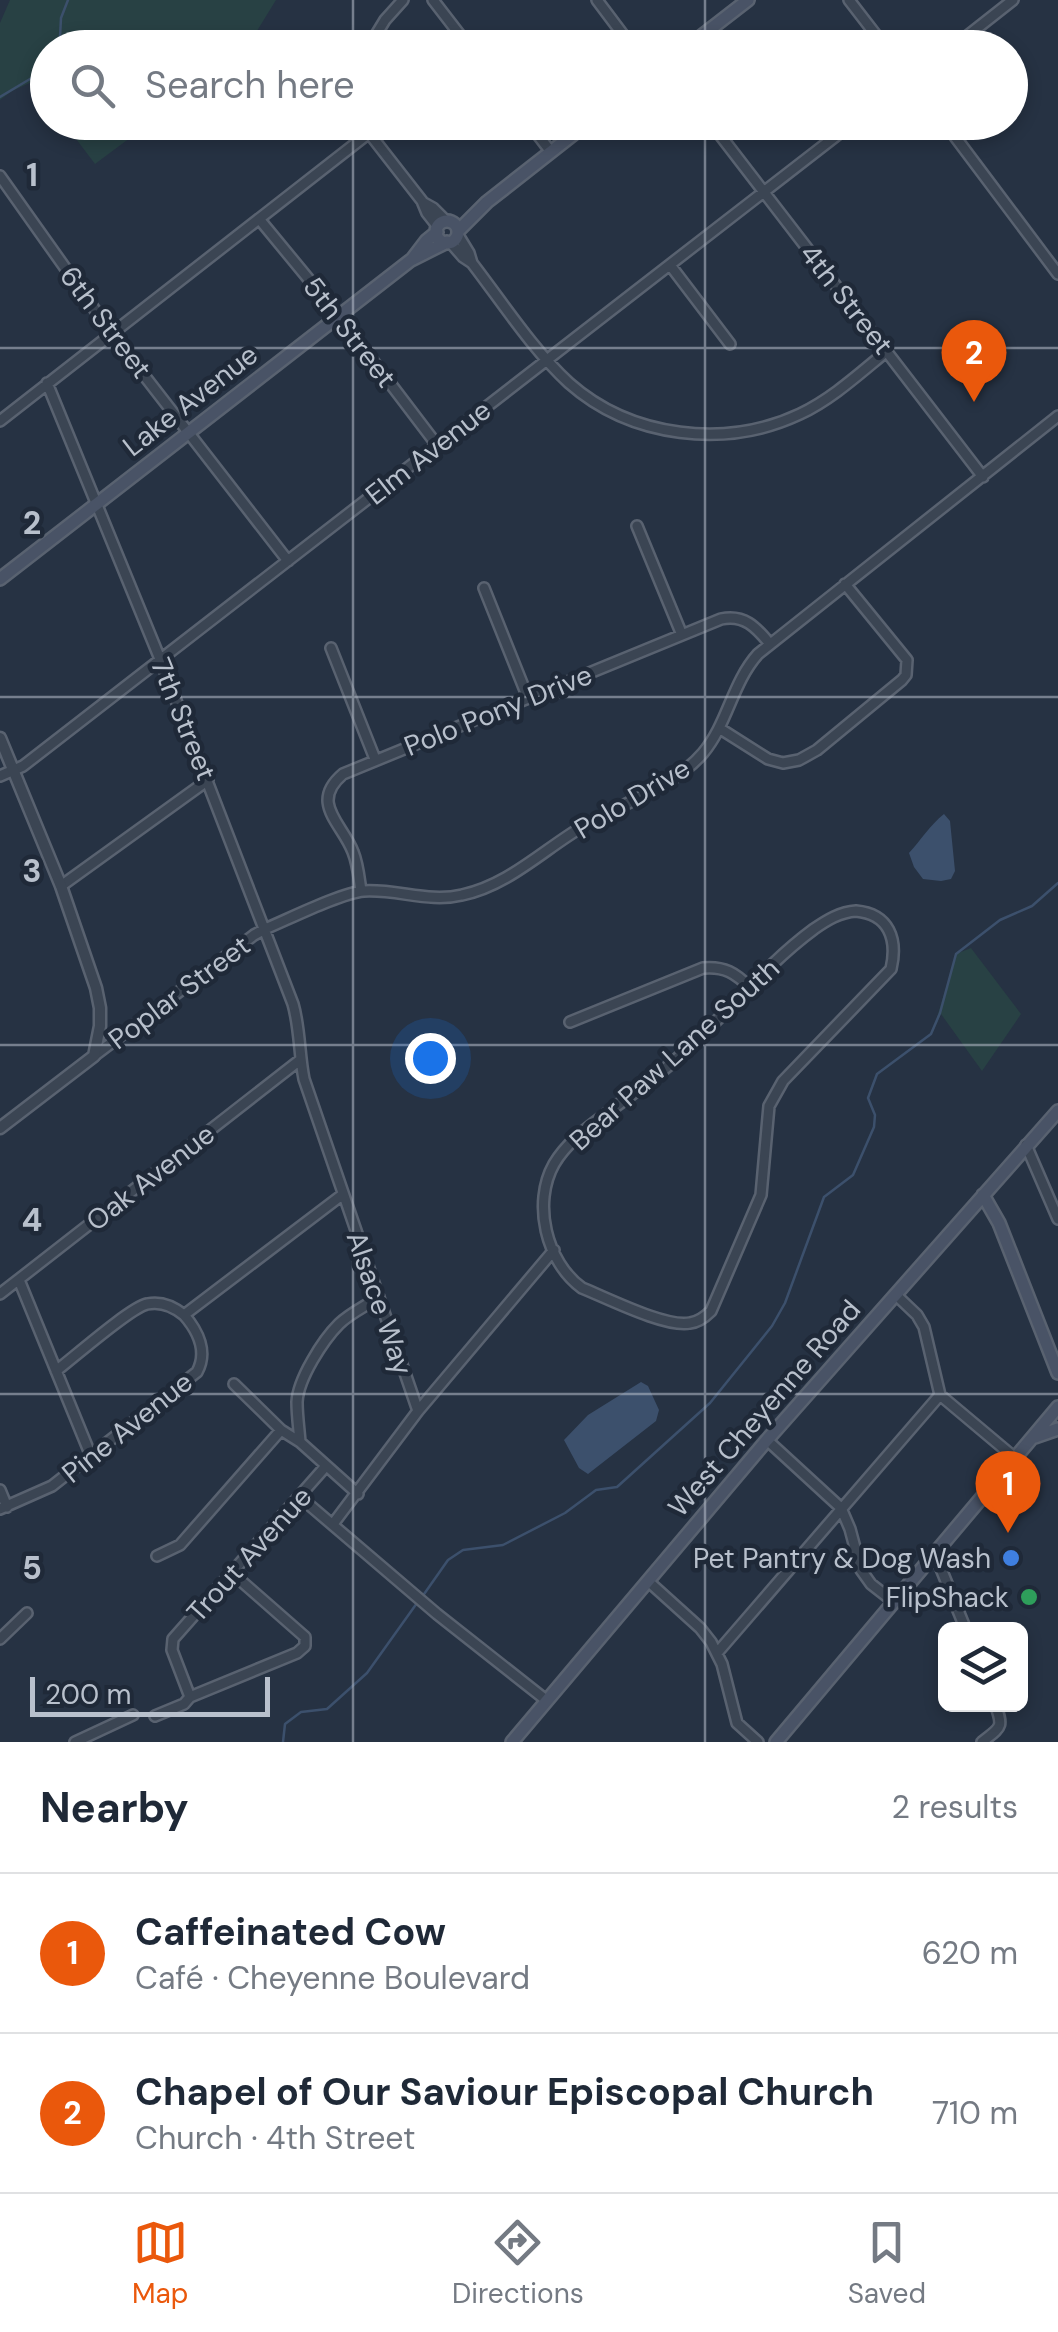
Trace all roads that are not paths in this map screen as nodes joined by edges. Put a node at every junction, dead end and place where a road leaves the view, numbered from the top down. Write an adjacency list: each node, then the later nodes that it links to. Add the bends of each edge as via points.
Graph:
1 (433, 0): 8 (street)
2 (597, 0): 9 (street)
3 (748, 0): 10 (main road)
4 (849, 0): 11 (street)
5 (1013, 0): 12 (street)
6 (399, 1): 7 (street)
7 (379, 30)
8 (456, 30)
9 (620, 30)
10 (709, 30)
11 (872, 30)
12 (975, 30)
13 (354, 140): 23 (street)
14 (377, 140): 24 (street)
15 (542, 140): 20 (street)
16 (566, 140): 20 (main road, Lake Avenue)
17 (724, 140): 22 (street, 4th Street)
18 (831, 140): 22 (street, Elm Avenue)
19 (958, 140): 27 (street)
20 (551, 152): 24 (main road, Lake Avenue)
21 (0, 176): 29 (street, 6th Street)
22 (764, 192): 26 (street, Elm Avenue); 31 (street, 4th Street)
23 (260, 220): 28 (street, 5th Street); 29 (street)
24 (448, 231): 28 (main road, Lake Avenue, via 426,241); 32 (street)
25 (1058, 253): 27 (street)
26 (670, 264): 30 (street); 32 (street, Elm Avenue)
27 (1055, 270)
28 (339, 316): 36 (main road, Lake Avenue); 37 (street, 5th Street)
29 (112, 334): 33 (street); 36 (street, 6th Street)
30 (730, 344)
31 (888, 351): 32 (street, via 803,413 770,426 714,434 673,432 613,412); 38 (street, 4th Street)
32 (547, 359): 37 (street, Elm Avenue)
33 (47, 384): 35 (street); 39 (street, 7th Street)
34 (1058, 416): 38 (street, Polo Drive)
35 (0, 420)
36 (190, 432): 39 (main road, Lake Avenue); 41 (street, 6th Street)
37 (437, 445): 41 (street, Elm Avenue)
38 (983, 477): 43 (street, Polo Drive)
39 (98, 504): 42 (main road, Lake Avenue); 48 (street, 7th Street)
40 (638, 526): 45 (street)
41 (288, 561): 48 (street, Elm Avenue)
42 (0, 579)
43 (846, 584): 46 (street, Polo Drive); 50 (street, via 906,660 902,680 799,760 768,760)
44 (484, 588): 49 (street)
45 (682, 635): 46 (street, Polo Pony Drive, via 730,618 753,625); 49 (street, Polo Pony Drive)
46 (770, 644): 50 (street, Polo Drive, via 739,681)
47 (332, 648): 52 (street)
48 (160, 660): 53 (street, Elm Avenue); 55 (street, 7th Street)
49 (528, 698): 52 (street, Polo Pony Drive)
50 (719, 728): 57 (street, Polo Drive, via 675,778 484,889 437,899)
51 (0, 738): 53 (street)
52 (375, 759): 57 (street, Polo Pony Drive, via 343,774 328,796 332,818 356,858)
53 (13, 771): 54 (street, Elm Avenue); 56 (street)
54 (0, 776)
55 (208, 780): 56 (street); 58 (street, 7th Street)
56 (61, 886): 61 (street, via 100,1008)
57 (361, 892): 58 (street, Polo Drive)
58 (265, 929): 61 (street, Poplar Street); 62 (street, 7th Street, via 297,1017)
59 (750, 988): 60 (street, via 725,969 703,968); 69 (street, Bear Paw Lane South, via 559,1157 543,1203); 69 (street, Bear Paw Lane South, via 799,942 845,912 874,914 892,937 891,969 772,1098 761,1195 711,1311 690,1323 666,1322 582,1288 566,1275)
60 (570, 1022)
61 (94, 1056): 64 (street)
62 (300, 1060): 67 (street, Alsace Way); 70 (street, Oak Avenue)
63 (1058, 1111): 65 (main road, West Cheyenne Road)
64 (0, 1128)
65 (1026, 1145): 66 (main road, West Cheyenne Road); 68 (street)
66 (983, 1195): 72 (main road, West Cheyenne Road); 76 (main road)
67 (342, 1196): 73 (street, Alsace Way); 74 (street)
68 (1058, 1219)
69 (554, 1250): 80 (street)
70 (19, 1280): 71 (street, Oak Avenue); 75 (street)
71 (0, 1294)
72 (896, 1295): 78 (street, via 924,1327); 84 (main road, West Cheyenne Road)
73 (379, 1297): 80 (street, Alsace Way); 85 (street, via 338,1325 306,1374 297,1402)
74 (184, 1315): 75 (street, via 157,1302 139,1306); 86 (street, Pine Avenue, via 201,1345 197,1372)
75 (56, 1371): 86 (street)
76 (1058, 1372)
77 (234, 1384): 82 (street)
78 (940, 1395): 87 (street); 93 (street)
79 (1058, 1407): 83 (main road)
80 (418, 1411): 90 (street, Alsace Way)
81 (1058, 1429): 83 (main road)
82 (281, 1430): 85 (street); 96 (street, via 180,1545)
83 (1031, 1439): 87 (main road)
84 (767, 1440): 93 (street); 98 (main road, West Cheyenne Road)
85 (300, 1442): 88 (street)
86 (91, 1456): 92 (street, Pine Avenue, via 52,1486)
87 (1015, 1458): 95 (main road)
88 (326, 1466): 90 (street); 91 (street, Trout Avenue)
89 (0, 1490): 92 (street)
90 (358, 1494): 94 (street, Alsace Way)
91 (300, 1497): 94 (street); 97 (street, Trout Avenue)
92 (3, 1508)
93 (840, 1508): 99 (street, via 865,1577); 103 (street)
94 (334, 1524): 105 (street)
95 (935, 1554): 99 (main road); 101 (street)
96 (157, 1556)
97 (232, 1573): 104 (street, Trout Avenue, via 172,1639); 104 (street, via 306,1642 297,1653)
98 (648, 1581): 103 (street, via 705,1633); 105 (main road, West Cheyenne Road)
99 (894, 1602): 114 (main road)
100 (27, 1614): 102 (street)
101 (963, 1622)
102 (0, 1639)
103 (717, 1653): 113 (street, via 737,1722)
104 (190, 1697): 108 (street)
105 (546, 1700): 112 (main road, West Cheyenne Road)
106 (998, 1712): 115 (street, via 1000,1728)
107 (134, 1715): 109 (street)
108 (155, 1716)
109 (104, 1730): 110 (street); 111 (street)
110 (75, 1742)
111 (106, 1742)
112 (512, 1742)
113 (758, 1742)
114 (776, 1742)
115 (982, 1742)

